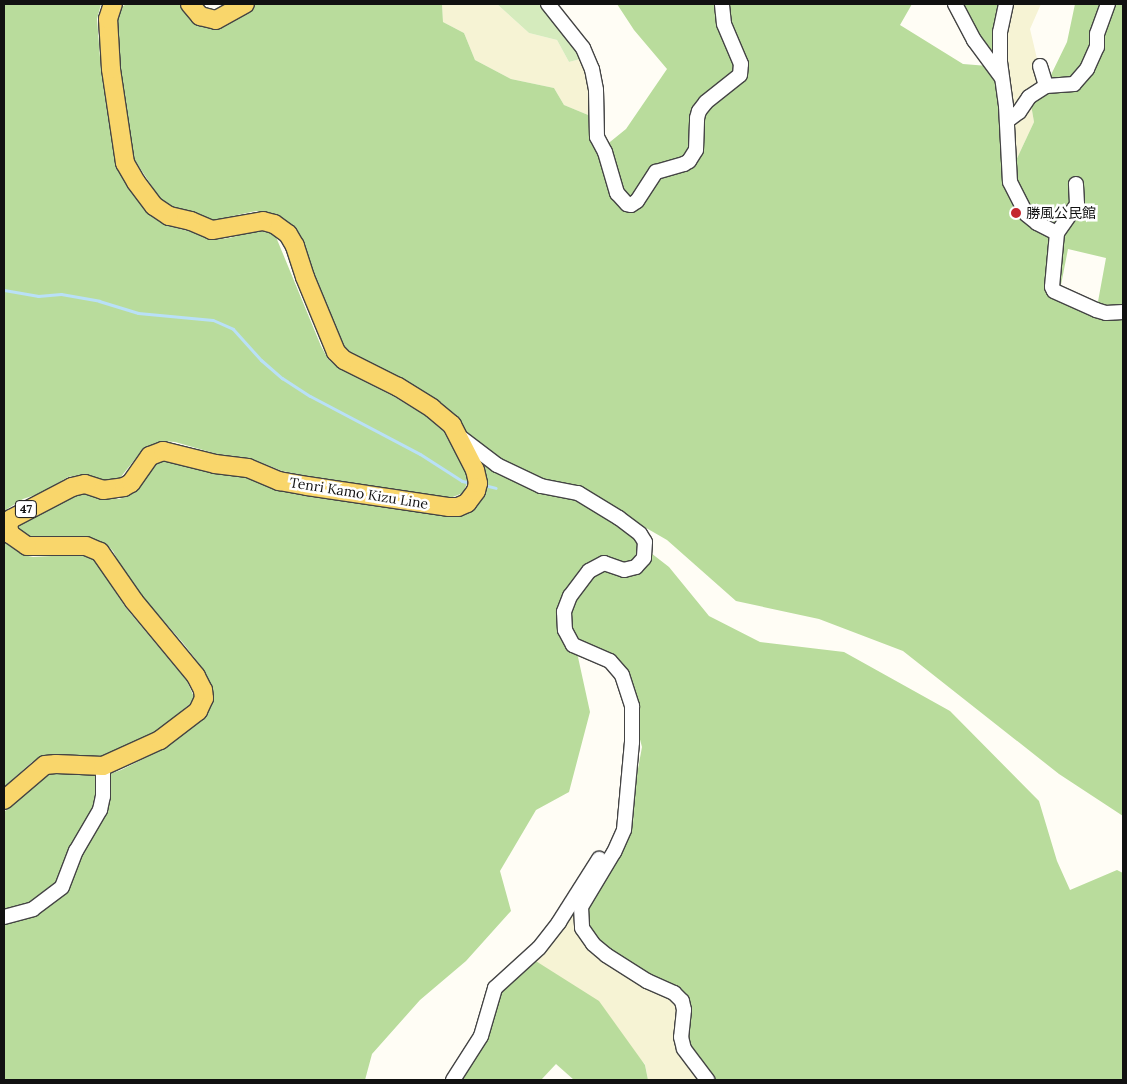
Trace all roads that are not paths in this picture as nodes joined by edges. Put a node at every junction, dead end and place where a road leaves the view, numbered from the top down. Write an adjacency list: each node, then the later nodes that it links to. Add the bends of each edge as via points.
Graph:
1 (112, 4): 16 (main road, Tenri Kamo Kizu Line / 47, via 108,19 111,69 126,163 154,206 169,216 212,230 257,221 279,227 295,246 336,352 349,363 432,408)
2 (190, 4): 3 (main road, via 200,16 216,20)
3 (245, 4)
4 (548, 4): 5 (street, via 583,48 592,69 596,84 597,137 617,193 631,205 656,172 689,161 696,150 699,111 742,72 724,24)
5 (722, 4)
6 (955, 4): 10 (street, via 974,40)
7 (1006, 4): 10 (street, via 1000,32)
8 (1108, 4): 11 (street, via 1097,34 1097,47 1087,69 1074,84)
9 (1040, 66): 11 (street)
10 (1003, 78): 12 (street)
11 (1046, 86): 12 (street, via 1029,97 1019,112)
12 (1007, 121): 14 (street, via 1010,182 1020,204 1030,218)
13 (1076, 184): 14 (street, via 1077,204)
14 (1058, 233): 15 (street, via 1054,291 1096,310)
15 (1123, 312)
16 (458, 435): 17 (main road, Tenri Kamo Kizu Line / 47, via 478,480 473,496 458,507 279,481 248,468 215,464 168,451 150,456 131,483 124,487 103,490 85,484 72,486 11,519 8,525 10,534 27,546 86,546 100,552 134,601 186,662 203,690 202,704 193,715 160,740); 19 (street, via 498,466 541,486 578,493 619,518 645,542 644,558 636,567 624,570 604,563 589,571 570,596 564,612 565,630 573,645 610,661 622,675 632,706)
17 (103, 766): 18 (main road, Tenri Kamo Kizu Line / 47, via 46,766); 20 (street, via 100,810 76,851 62,887 33,909)
18 (4, 800)
19 (624, 830): 21 (street, via 602,854 539,948 495,988 481,1036); 22 (street, via 581,907 582,928 606,955 647,981 674,993 682,1001 684,1049)
20 (4, 917)
21 (453, 1080)
22 (707, 1080)

